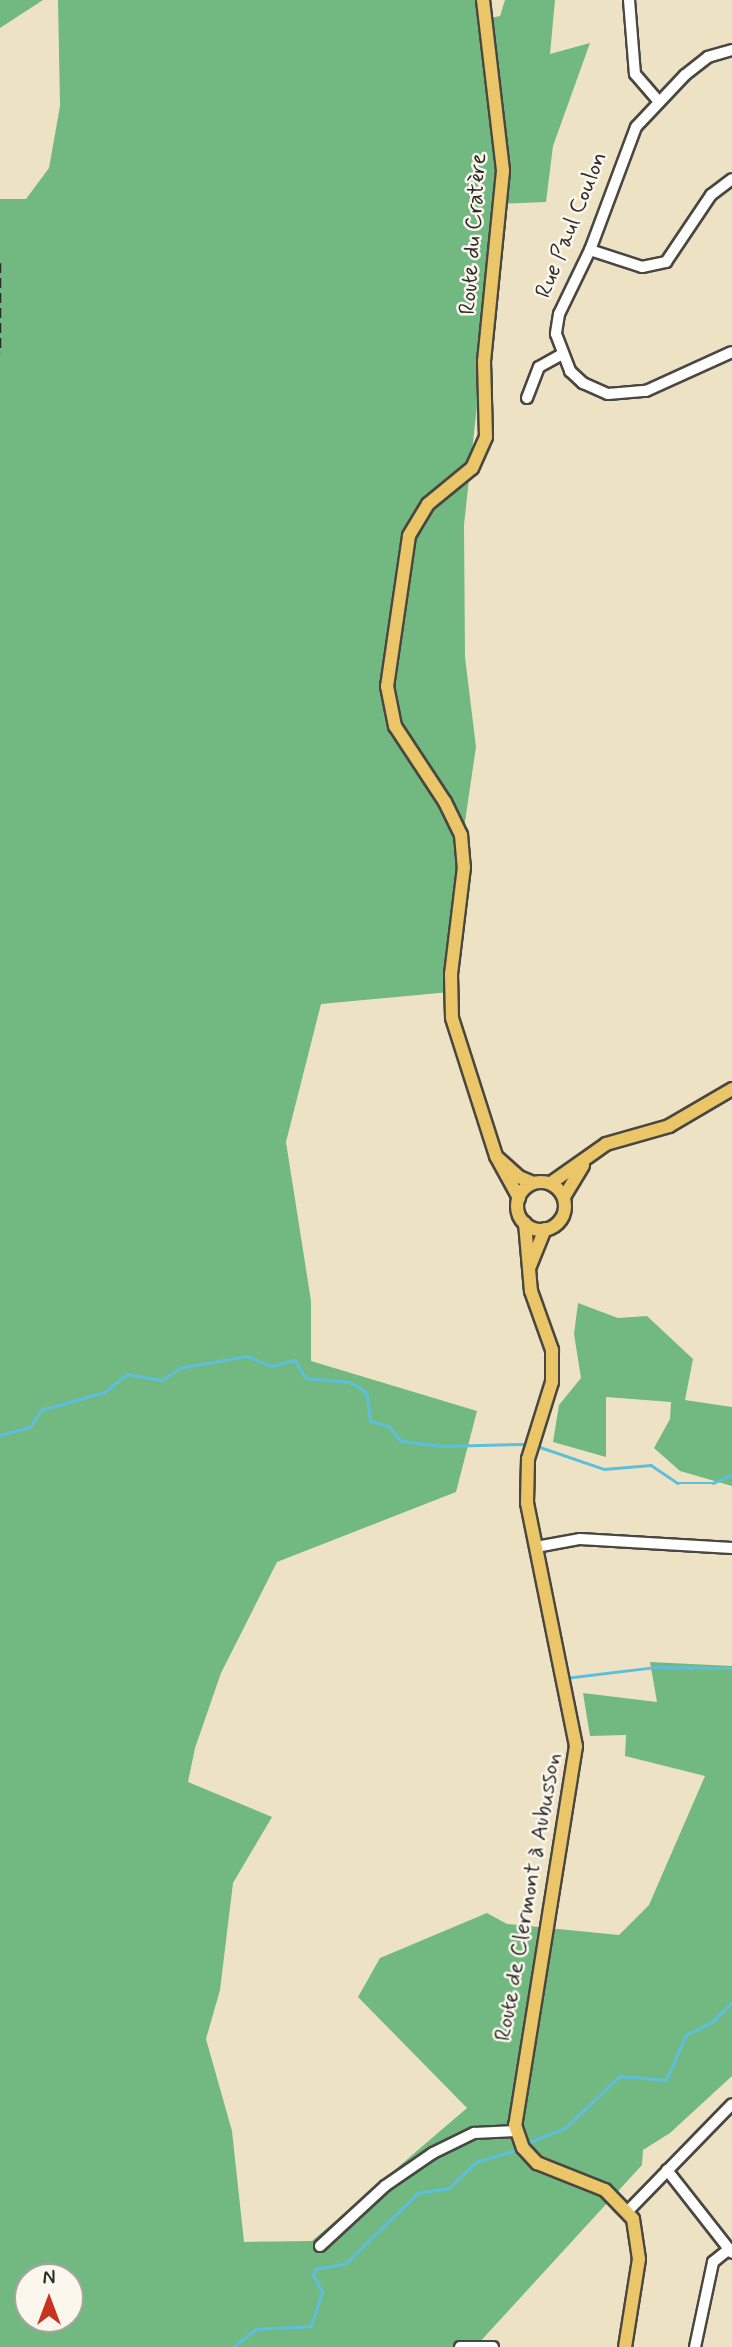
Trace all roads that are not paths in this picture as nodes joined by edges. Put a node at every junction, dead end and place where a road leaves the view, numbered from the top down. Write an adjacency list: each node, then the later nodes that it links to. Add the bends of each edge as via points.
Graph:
1 (483, 0): 11 (main road, Route du Cratère, via 499,110 502,183 484,361 486,432 482,451 471,468 428,504 409,536 387,696 395,726 445,802 462,840 464,877 451,1010)
2 (629, 0): 4 (street, via 635,74)
3 (732, 50): 4 (street, Rue Paul Coulon, via 708,57)
4 (657, 99): 6 (street, Rue Paul Coulon, via 629,140)
5 (732, 178): 6 (street, via 711,195 666,262 642,267)
6 (590, 250): 8 (street, Rue Paul Coulon, via 559,314)
7 (732, 352): 8 (street, via 646,391 617,395 583,383)
8 (561, 355): 9 (street, via 540,368)
9 (527, 398)
10 (732, 1089): 12 (main road, via 669,1126 628,1135)
11 (496, 1156): 13 (main road); 16 (main road)
12 (589, 1156): 14 (main road); 15 (main road)
13 (533, 1183): 14 (main road); 16 (main road)
14 (551, 1184): 15 (main road)
15 (564, 1197): 18 (main road, via 564,1215)
16 (519, 1198): 17 (main road, via 518,1210)
17 (526, 1223): 18 (main road); 19 (main road, Route de Clermont à Aubusson)
18 (545, 1229): 19 (main road)
19 (528, 1273): 20 (main road, Route de Clermont à Aubusson, via 552,1350 552,1382 526,1469)
20 (536, 1547): 21 (street, via 592,1539); 23 (main road, Route de Clermont à Aubusson, via 576,1746 518,2087)
21 (732, 1548)
22 (732, 2104): 24 (street)
23 (516, 2131): 25 (main road, via 537,2163 605,2190); 26 (street, via 474,2133 433,2153 386,2186)
24 (667, 2170): 25 (street); 27 (street)
25 (628, 2211): 30 (main road, via 639,2247)
26 (320, 2246)
27 (731, 2251): 31 (street, via 713,2262)
28 (460, 2347): 29 (street)
29 (493, 2347)
30 (625, 2347)
31 (695, 2347)

